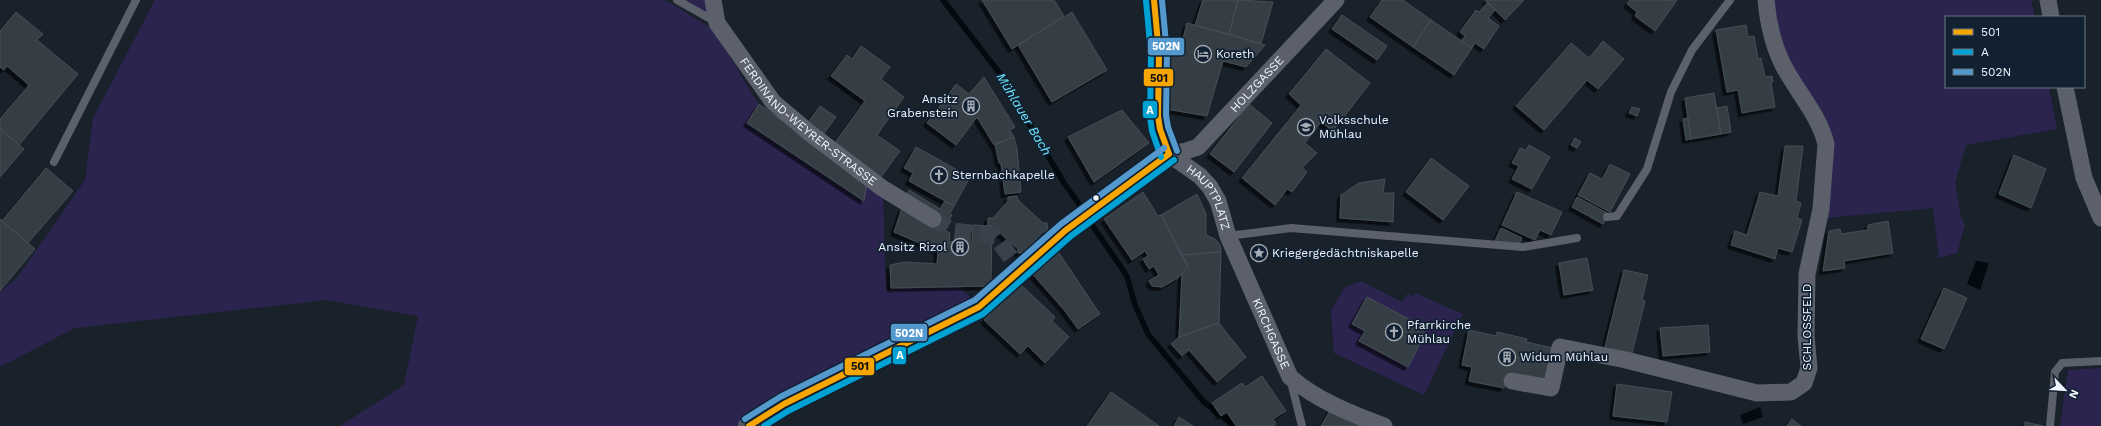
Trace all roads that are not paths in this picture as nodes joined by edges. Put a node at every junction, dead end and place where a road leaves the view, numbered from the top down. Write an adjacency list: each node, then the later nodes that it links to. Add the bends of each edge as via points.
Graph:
1 (136, 0): 13 (lane)
2 (677, 0): 10 (lane)
3 (713, 0): 10 (street, FERDINAND-WEYRER-STRASSE)
4 (1154, 0): 12 (main road, via 1159,54 1158,116)
5 (1336, 0): 12 (street, HOLZGASSE, via 1198,147)
6 (1730, 0): 14 (lane, via 1692,50 1671,92 1647,169 1617,216)
7 (1766, 0): 21 (street, SCHLOSSFELD, via 1776,49 1824,135 1826,144 1821,209 1807,274 1806,336 1809,368 1804,383 1791,392 1757,393 1626,360 1560,347 1550,388)
8 (2048, 0): 9 (street)
9 (2051, 16)
10 (717, 22): 16 (street, FERDINAND-WEYRER-STRASSE, via 773,102 882,188)
11 (2065, 88): 15 (street, via 2084,178)
12 (1169, 154): 17 (street, HAUPTPLATZ, via 1200,176 1210,188 1218,201); 22 (main road, via 1066,230 979,307 784,404)
13 (54, 162)
14 (1607, 217)
15 (2101, 218)
16 (933, 220)
17 (1228, 236): 18 (lane, via 1291,228 1523,247); 20 (street, KIRCHGASSE)
18 (1577, 238)
19 (2101, 361): 25 (lane, via 2062,363 2055,372)
20 (1290, 377): 23 (lane); 24 (street, KIRCHGASSE, via 1318,398)
21 (1512, 381)
22 (749, 426)
23 (1302, 426)
24 (1384, 426)
25 (2050, 426)

